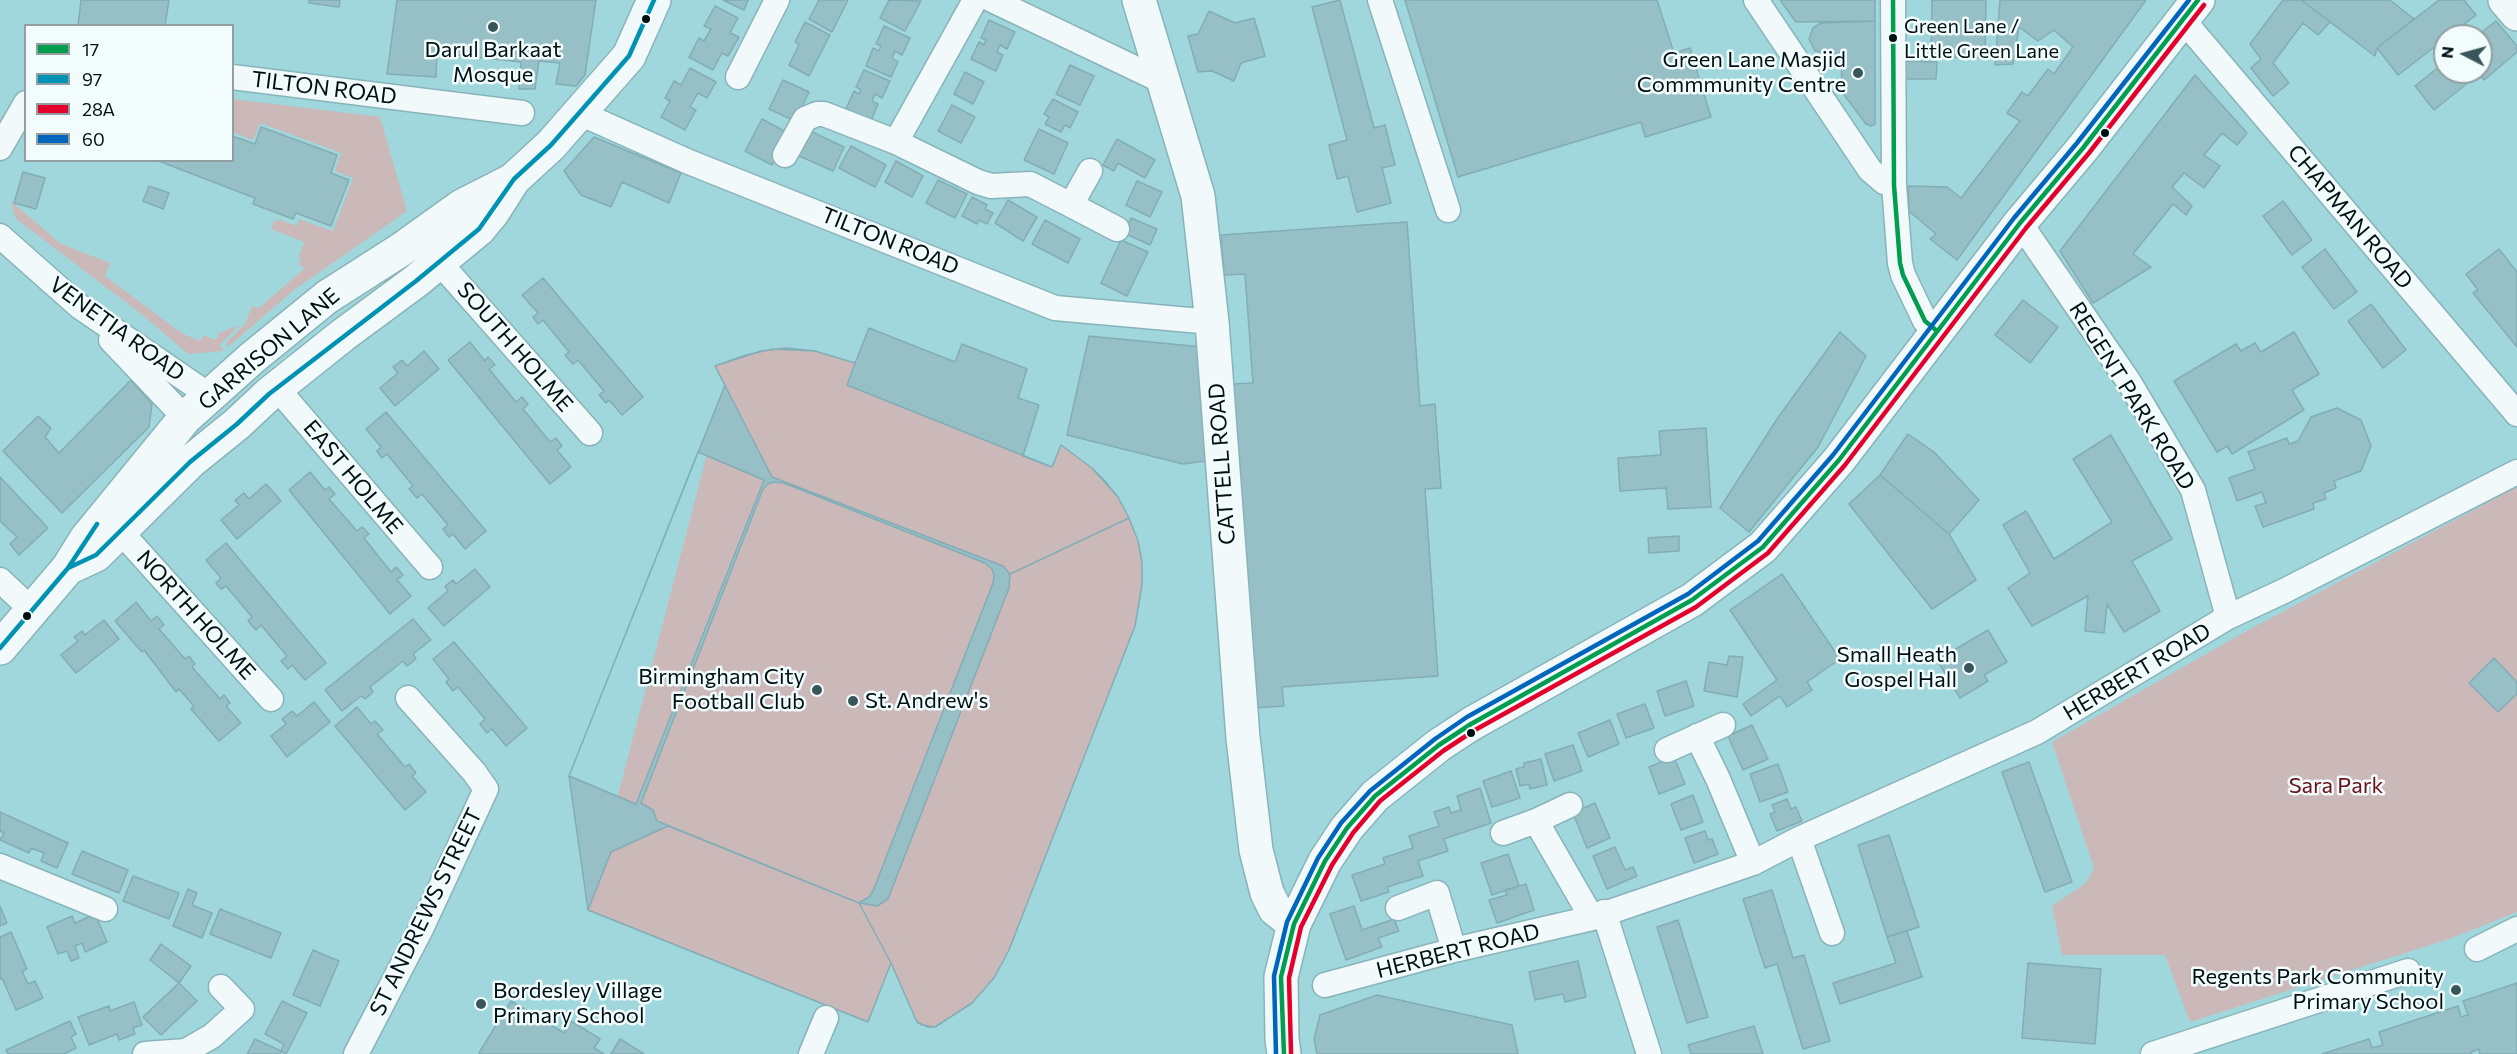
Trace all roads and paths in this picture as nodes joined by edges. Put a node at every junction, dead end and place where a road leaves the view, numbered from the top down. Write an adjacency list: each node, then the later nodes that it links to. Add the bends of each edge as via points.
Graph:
1 (654, 0): 17 (street, GARRISON LANE, via 629,56)
2 (777, 0): 13 (street)
3 (975, 0): 18 (street)
4 (992, 0): 14 (street)
5 (1139, 0): 14 (street, CATTELL ROAD)
6 (1380, 0): 25 (street)
7 (1756, 0): 23 (street, via 1870,170)
8 (1893, 0): 23 (street)
9 (2505, 0): 11 (street)
10 (2190, 10): 26 (street); 36 (street, CHAPMAN ROAD)
11 (2517, 14)
12 (234, 77): 16 (street, TILTON ROAD)
13 (738, 77)
14 (1164, 82): 31 (street, CATTELL ROAD, via 1198,196)
15 (24, 106): 19 (street)
16 (522, 113)
17 (578, 115): 22 (street, GARRISON LANE); 31 (street, TILTON ROAD, via 1054,308)
18 (896, 142): 20 (street, via 817,114 801,124); 24 (street, via 978,182 991,186 1030,184)
19 (0, 148)
20 (785, 155)
21 (1090, 171): 24 (street)
22 (514, 179): 29 (street, GARRISON LANE, via 479,229); 33 (street, GARRISON LANE, via 462,206 327,297)
23 (1894, 185): 32 (street, via 1903,275 1925,321)
24 (1071, 205): 27 (street)
25 (1448, 210)
26 (2020, 223): 32 (street); 46 (street, REGENT PARK ROAD, via 2129,382 2193,490)
27 (1117, 229)
28 (0, 236): 30 (street, VENETIA ROAD)
29 (439, 262): 34 (street, GARRISON LANE); 39 (street, SOUTH HOLME)
30 (79, 306): 35 (street, VENETIA ROAD); 37 (street)
31 (1212, 322): 62 (street, CATTELL ROAD, via 1243,738 1256,850 1275,909)
32 (1937, 331): 62 (street, via 1839,460 1762,547 1692,600 1470,724 1375,796 1325,861)
33 (252, 358): 34 (street); 35 (street, GARRISON LANE)
34 (276, 387): 38 (street, GARRISON LANE); 42 (street, EAST HOLME)
35 (210, 396): 37 (street, GARRISON LANE); 38 (street)
36 (2517, 414)
37 (185, 418): 43 (street, GARRISON LANE, via 86,539)
38 (237, 424): 41 (street, GARRISON LANE, via 190,462)
39 (590, 433)
40 (2517, 472): 46 (street, HERBERT ROAD)
41 (120, 531): 43 (street, GARRISON LANE, via 96,555); 49 (street, NORTH HOLME)
42 (429, 567)
43 (68, 568): 45 (street, GARRISON LANE)
44 (0, 580): 45 (street)
45 (32, 610): 47 (street, GARRISON LANE)
46 (2228, 617): 56 (street, HERBERT ROAD, via 2037,732)
47 (0, 648)
48 (408, 698): 72 (street, ST ANDREWS STREET, via 486,789 421,929)
49 (271, 699)
50 (1723, 725): 51 (street)
51 (1697, 736): 52 (street); 57 (street)
52 (1667, 750)
53 (1569, 805): 54 (street)
54 (1536, 821): 55 (street); 61 (street)
55 (1503, 833)
56 (1799, 839): 57 (street, HERBERT ROAD); 64 (street)
57 (1753, 863): 61 (street, HERBERT ROAD)
58 (0, 867): 60 (street)
59 (1398, 908): 66 (street, via 1437,893)
60 (105, 909)
61 (1598, 915): 66 (street, HERBERT ROAD); 75 (street)
62 (1294, 924): 74 (street, via 1281,977)
63 (2517, 929): 65 (street)
64 (1832, 933)
65 (2477, 948)
66 (1454, 950): 68 (street, HERBERT ROAD)
67 (2408, 971): 76 (street)
68 (1325, 985)
69 (221, 987): 71 (street, via 242,1009 212,1036 186,1051)
70 (826, 1018): 73 (street)
71 (146, 1054)
72 (356, 1054)
73 (811, 1054)
74 (1284, 1054)
75 (1649, 1054)
76 (2153, 1054)

